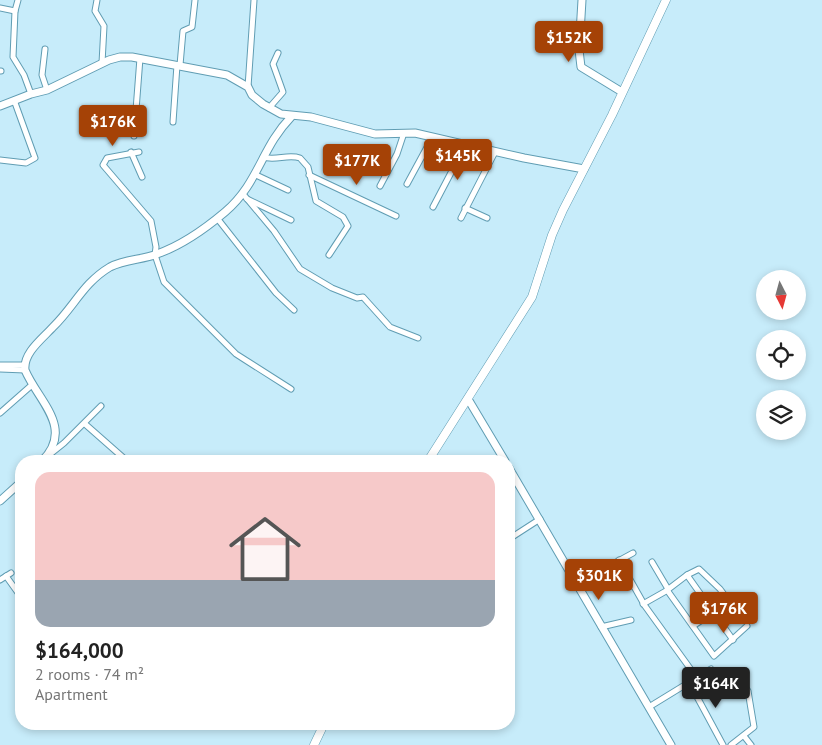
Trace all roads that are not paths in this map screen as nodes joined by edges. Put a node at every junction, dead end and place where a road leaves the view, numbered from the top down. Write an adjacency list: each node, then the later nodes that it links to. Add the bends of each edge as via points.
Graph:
1 (18, 0): 8 (street)
2 (97, 0): 12 (street, via 96,11 104,26)
3 (194, 0): 13 (street, via 192,27 183,31)
4 (254, 0): 14 (street)
5 (582, 0): 16 (street, via 581,67)
6 (666, 0): 16 (main road)
7 (0, 8): 8 (street)
8 (15, 11): 17 (street, via 13,57)
9 (45, 48): 15 (street, via 42,75)
10 (278, 52): 20 (street, via 273,64 283,92)
11 (140, 58): 12 (street, via 120,56); 13 (street); 24 (street)
12 (102, 64): 15 (street)
13 (178, 65): 14 (street, via 221,73); 22 (street)
14 (248, 87): 20 (street, via 252,95)
15 (47, 90): 17 (street)
16 (622, 92): 32 (main road)
17 (31, 94): 18 (street)
18 (14, 100): 19 (street); 31 (street, via 34,158 26,163)
19 (0, 106)
20 (269, 108): 21 (street)
21 (291, 116): 23 (street, via 311,117 375,134); 30 (street)
22 (173, 122)
23 (404, 133): 25 (street); 37 (street)
24 (134, 136)
25 (432, 138): 26 (street); 36 (street)
26 (465, 146): 29 (street); 40 (street)
27 (131, 152): 28 (street); 35 (street); 47 (street, via 107,158 103,165 151,221)
28 (139, 152)
29 (495, 152): 32 (street); 41 (street)
30 (264, 157): 33 (street); 34 (street, via 300,158 308,167)
31 (0, 160)
32 (584, 169): 56 (main road, via 552,235 532,297)
33 (256, 175): 38 (street); 39 (street)
34 (309, 175): 42 (street); 48 (street, via 316,201 343,217 348,226)
35 (142, 177)
36 (407, 184)
37 (380, 186)
38 (288, 190)
39 (245, 196): 43 (street); 46 (street); 50 (street, via 300,269 332,288 362,297 390,327)
40 (433, 207)
41 (465, 208): 44 (street); 45 (street)
42 (396, 216)
43 (217, 218): 47 (street, via 175,246); 49 (street, via 276,293)
44 (461, 218)
45 (487, 218)
46 (291, 220)
47 (155, 255): 52 (street, via 110,267 95,278 80,291 63,316 30,352); 55 (street, via 164,282 223,343)
48 (329, 256)
49 (294, 310)
50 (418, 338)
51 (0, 365): 52 (street)
52 (24, 368): 53 (street); 54 (street)
53 (0, 369)
54 (33, 384): 58 (street); 60 (street, via 55,421)
55 (291, 389)
56 (468, 398): 62 (main road); 63 (street)
57 (101, 406): 59 (street)
58 (0, 413)
59 (85, 424): 60 (street); 61 (street)
60 (49, 455)
61 (120, 455)
62 (432, 455)
63 (501, 455)
64 (515, 478): 67 (street)
65 (15, 487): 66 (street)
66 (0, 501)
67 (540, 519): 68 (street); 74 (street)
68 (515, 535)
69 (633, 552): 70 (street)
70 (619, 560): 74 (street); 77 (street)
71 (652, 562): 76 (street)
72 (687, 575): 76 (street); 78 (street); 78 (street, via 696,569 702,570 727,596 727,603)
73 (0, 580): 75 (street, via 8,574)
74 (576, 584): 82 (street)
75 (15, 586)
76 (667, 589): 77 (street); 80 (street)
77 (643, 604): 85 (street)
78 (714, 612): 80 (street); 83 (street)
79 (631, 620): 82 (street)
80 (693, 626): 83 (street, via 714,656)
81 (747, 626): 83 (street)
82 (601, 627): 88 (street)
83 (733, 640)
84 (712, 669): 85 (street)
85 (697, 678): 87 (street)
86 (741, 681): 90 (street, via 748,691 754,727)
87 (690, 682): 88 (street); 93 (street)
88 (649, 707): 92 (street)
89 (321, 730): 91 (main road)
90 (744, 736): 94 (street); 95 (street)
91 (314, 745)
92 (672, 745)
93 (722, 745)
94 (731, 745)
95 (751, 745)

